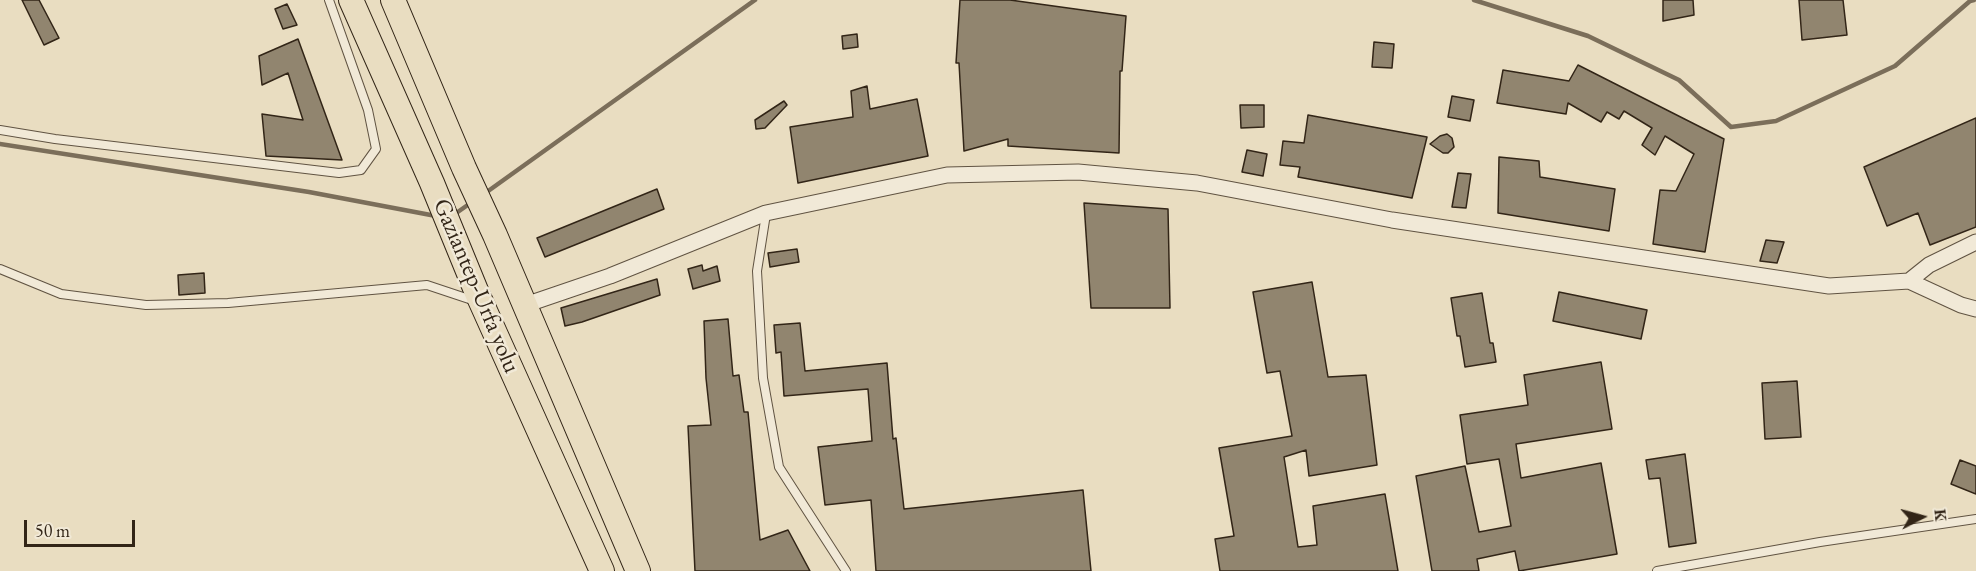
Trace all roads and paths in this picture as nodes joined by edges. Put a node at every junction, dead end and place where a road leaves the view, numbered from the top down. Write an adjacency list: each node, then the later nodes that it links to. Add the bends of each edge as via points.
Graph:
1 (329, 0): 4 (lane, via 368,110 376,149 361,170 327,172)
2 (351, 0): 9 (highway, Gaziantep-Urfa yolu)
3 (393, 0): 10 (highway, Gaziantep-Urfa yolu)
4 (0, 130)
5 (766, 213): 8 (street, via 947,175 1078,172 1197,183 1392,220 1818,285); 10 (street, via 610,276); 15 (lane, via 757,271 764,378 779,467)
6 (1976, 242): 8 (street, via 1929,265)
7 (0, 269): 9 (lane, via 61,294 146,305 228,303 427,285)
8 (1909, 281): 11 (street)
9 (482, 303): 13 (highway, Gaziantep-Urfa yolu)
10 (525, 305): 14 (highway, Gaziantep-Urfa yolu)
11 (1976, 309)
12 (1976, 519): 16 (lane)
13 (602, 571)
14 (638, 571)
15 (846, 571)
16 (1657, 571)

